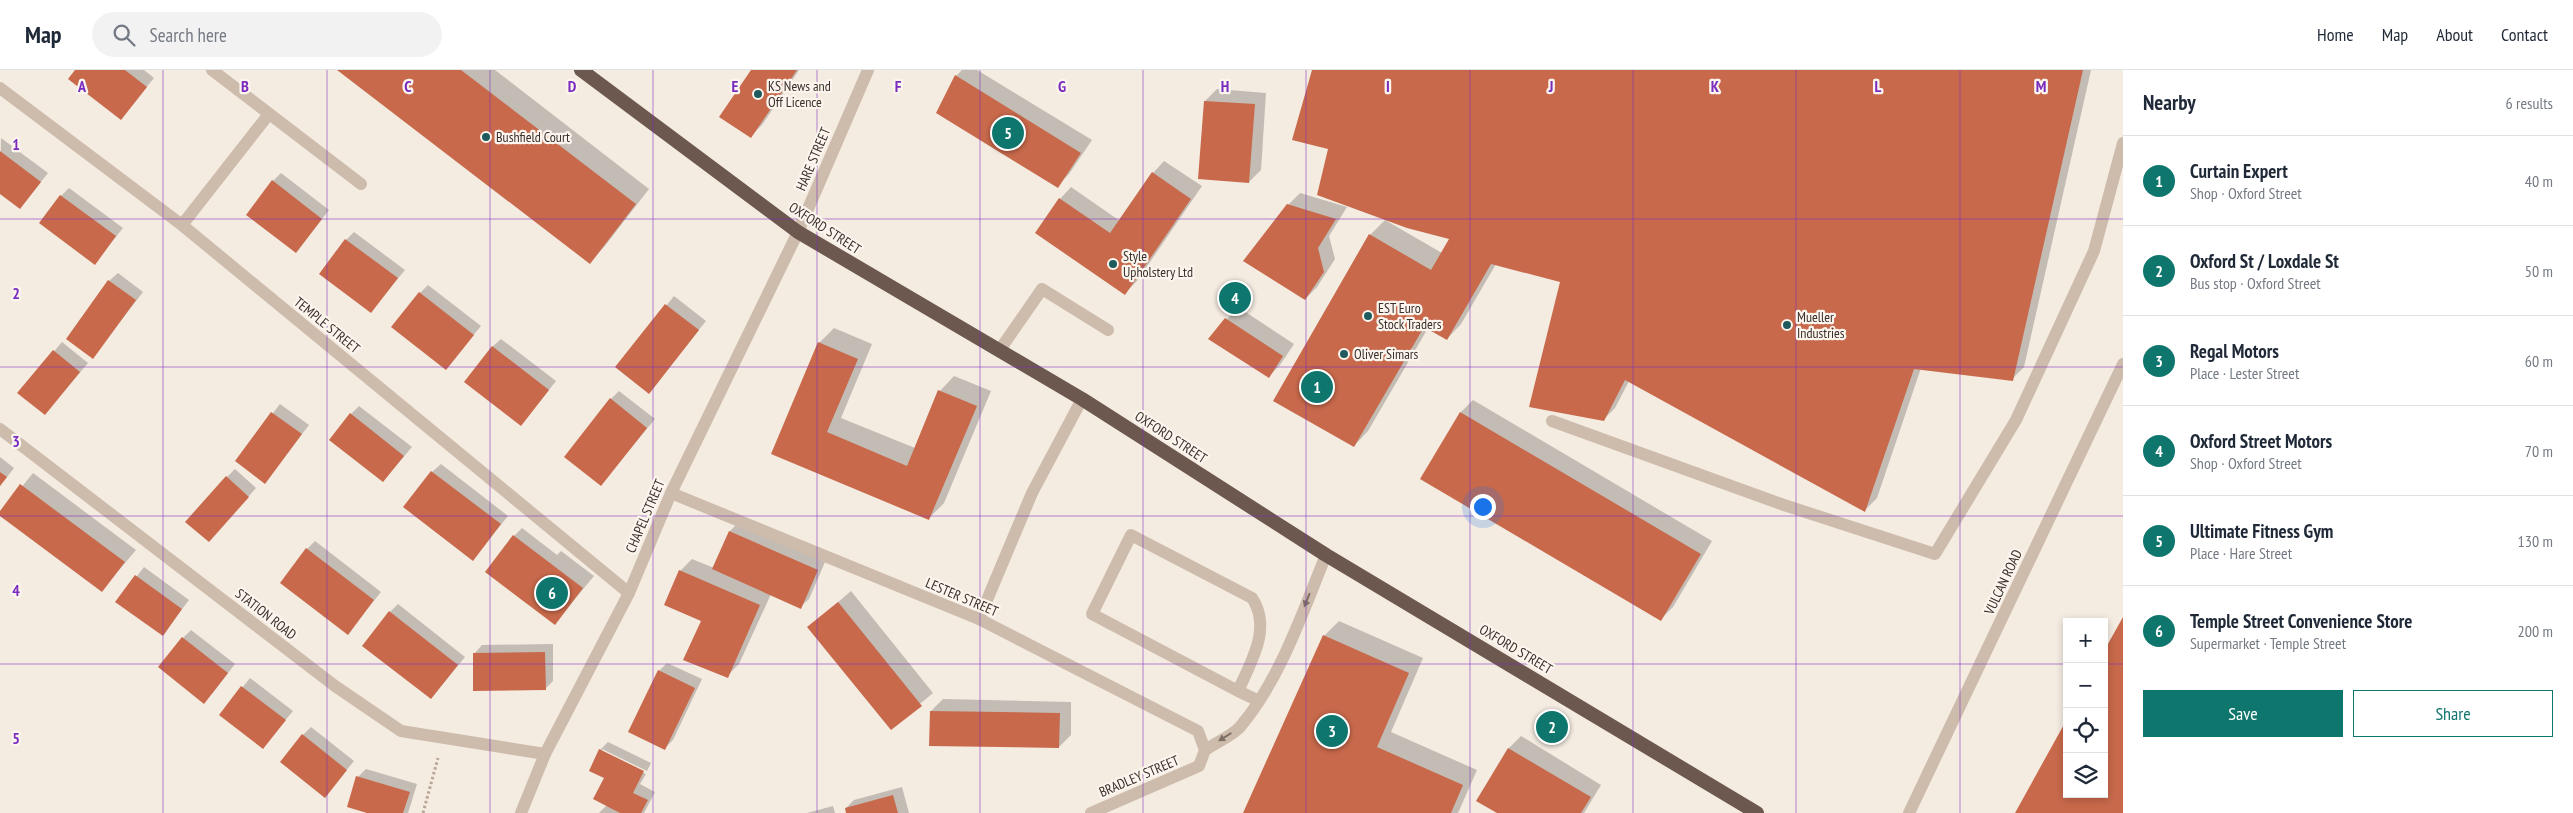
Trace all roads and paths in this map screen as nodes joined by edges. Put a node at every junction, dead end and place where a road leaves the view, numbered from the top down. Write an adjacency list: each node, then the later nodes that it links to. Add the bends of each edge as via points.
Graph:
1 (212, 70): 5 (street)
2 (581, 70): 9 (highway, OXFORD STREET)
3 (868, 70): 9 (street, HARE STREET)
4 (0, 88): 8 (street, TEMPLE STREET)
5 (270, 114): 7 (street); 8 (street)
6 (2123, 143): 14 (street, via 2094,251 2016,420 1935,554 1784,505)
7 (361, 184)
8 (182, 225): 18 (street, TEMPLE STREET)
9 (798, 232): 11 (highway, OXFORD STREET); 16 (street, CHAPEL STREET)
10 (1108, 330): 11 (street, via 1042,289)
11 (999, 351): 13 (highway, OXFORD STREET)
12 (2123, 364): 29 (street, VULCAN ROAD)
13 (1082, 400): 17 (highway, OXFORD STREET); 19 (street, via 1032,493)
14 (1552, 422)
15 (0, 429): 22 (street, STATION ROAD, via 335,686 402,731)
16 (671, 493): 18 (street, CHAPEL STREET); 19 (street, LESTER STREET)
17 (1326, 555): 21 (street, one-way to 21, via 1298,623); 28 (highway, OXFORD STREET)
18 (629, 593): 24 (street, CHAPEL STREET)
19 (979, 619): 23 (street, LESTER STREET, via 1198,731)
20 (1238, 692): 20 (street, via 1092,614 1131,535 1252,598 1259,609 1257,648); 21 (street)
21 (1257, 700): 23 (street, one-way to 23, via 1239,728)
22 (444, 738): 24 (street, STATION ROAD); 25 (path)
23 (1205, 750): 27 (street, BRADLEY STREET, via 1198,766)
24 (544, 754): 26 (street, CHAPEL STREET)
25 (423, 813)
26 (521, 813)
27 (1091, 813)
28 (1757, 813)
29 (1909, 813)

